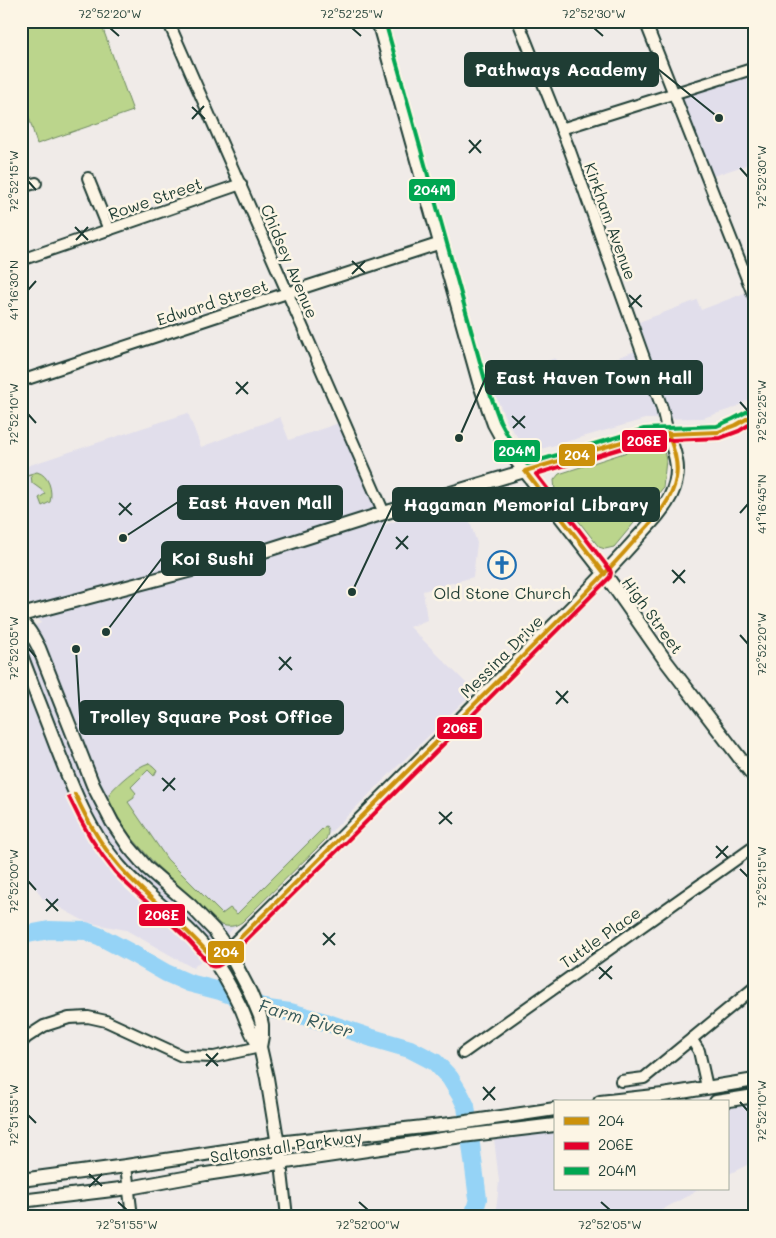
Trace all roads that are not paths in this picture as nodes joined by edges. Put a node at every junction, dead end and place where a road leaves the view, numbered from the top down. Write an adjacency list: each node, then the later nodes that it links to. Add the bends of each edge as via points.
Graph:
1 (168, 21): 10 (street, Chidsey Avenue)
2 (378, 21): 13 (main road, High Street)
3 (518, 21): 7 (street, Kirkham Avenue)
4 (645, 21): 6 (street)
5 (755, 68): 6 (street)
6 (674, 94): 7 (street); 16 (street)
7 (561, 129): 19 (street, Kirkham Avenue, via 662,408)
8 (88, 178): 12 (street)
9 (36, 183): 11 (street)
10 (241, 184): 12 (street, Rowe Street); 15 (street, Chidsey Avenue)
11 (21, 188)
12 (109, 230): 14 (street, Rowe Street)
13 (441, 243): 15 (street, Edward Street); 20 (main road, High Street, via 494,424 510,453)
14 (21, 260)
15 (287, 292): 17 (street, Edward Street); 21 (street, Chidsey Avenue)
16 (755, 298)
17 (21, 381)
18 (755, 414): 19 (main road, via 718,432)
19 (668, 434): 20 (main road, via 645,435); 22 (main road, Messina Drive, via 677,468 671,494 661,511)
20 (525, 471): 21 (main road); 22 (main road, High Street)
21 (384, 513): 23 (main road, via 264,551)
22 (605, 574): 26 (main road, High Street, via 665,660); 30 (main road, Messina Drive)
23 (21, 614)
24 (21, 621): 27 (main road, via 39,648)
25 (21, 655): 28 (main road)
26 (755, 778)
27 (93, 785): 28 (main road); 30 (main road, via 112,822 137,856 205,919)
28 (75, 794): 31 (main road, via 93,830 116,863 197,939)
29 (755, 846): 36 (street, Tuttle Place)
30 (228, 950): 31 (main road, Messina Drive); 35 (main road, via 260,1016)
31 (215, 961): 35 (main road)
32 (755, 987): 33 (street)
33 (692, 1040): 38 (street, via 644,1078); 39 (street, via 699,1051)
34 (21, 1043): 35 (street, via 44,1026 69,1018 88,1017 106,1021 182,1056 214,1057)
35 (260, 1047): 46 (main road)
36 (462, 1053)
37 (755, 1080): 39 (main road)
38 (621, 1081)
39 (707, 1087): 41 (main road)
40 (755, 1096): 42 (main road)
41 (616, 1100)
42 (728, 1100)
43 (554, 1109): 45 (main road, Saltonstall Parkway, via 474,1121)
44 (554, 1125): 45 (main road, Saltonstall Parkway, via 476,1134)
45 (461, 1130): 46 (main road, Saltonstall Parkway); 47 (main road, Saltonstall Parkway)
46 (277, 1143): 47 (main road); 48 (main road, Saltonstall Parkway)
47 (281, 1163): 50 (main road, Saltonstall Parkway); 53 (street)
48 (126, 1166): 49 (main road, Saltonstall Parkway); 50 (street)
49 (21, 1180)
50 (129, 1188): 51 (main road, Saltonstall Parkway); 52 (street)
51 (21, 1201)
52 (132, 1217)
53 (287, 1217)

